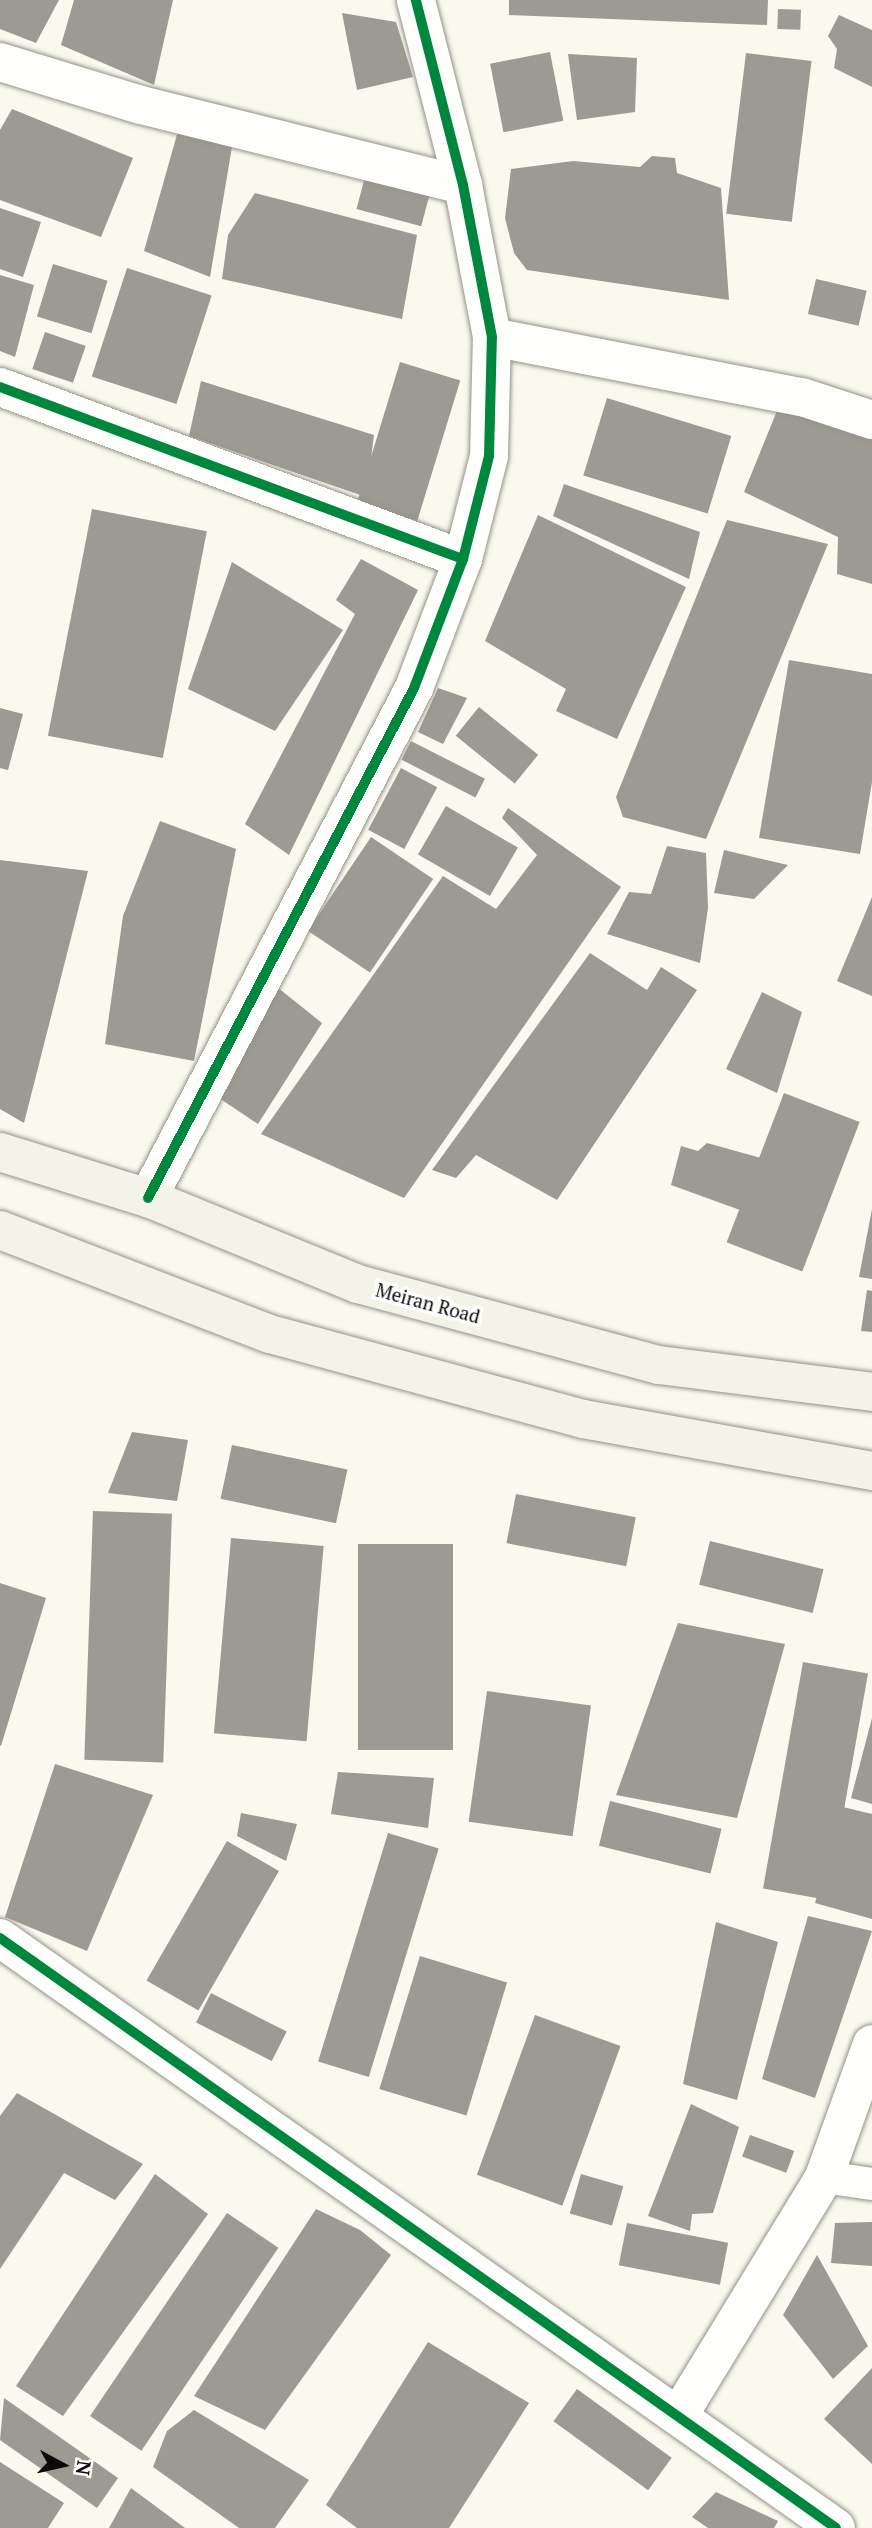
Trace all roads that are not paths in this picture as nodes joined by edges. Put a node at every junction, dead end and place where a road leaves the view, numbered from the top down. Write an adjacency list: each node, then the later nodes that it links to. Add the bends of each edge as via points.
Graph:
1 (416, 0): 3 (street)
2 (0, 62): 3 (street, via 141,105)
3 (463, 185): 4 (street)
4 (492, 337): 6 (street, via 802,397); 7 (street, via 489,456)
5 (0, 387): 7 (street)
6 (872, 420)
7 (463, 559): 9 (street, via 414,688)
8 (0, 1152): 9 (main road, Meiran Road)
9 (148, 1198): 11 (main road, Meiran Road, via 358,1284 646,1362)
10 (0, 1230): 12 (main road, via 270,1334 583,1419)
11 (872, 1392)
12 (872, 1471)
13 (0, 1938): 17 (street)
14 (872, 2044): 15 (street)
15 (824, 2177): 16 (lane); 17 (street)
16 (872, 2184)
17 (679, 2415): 18 (street)
18 (836, 2528)

